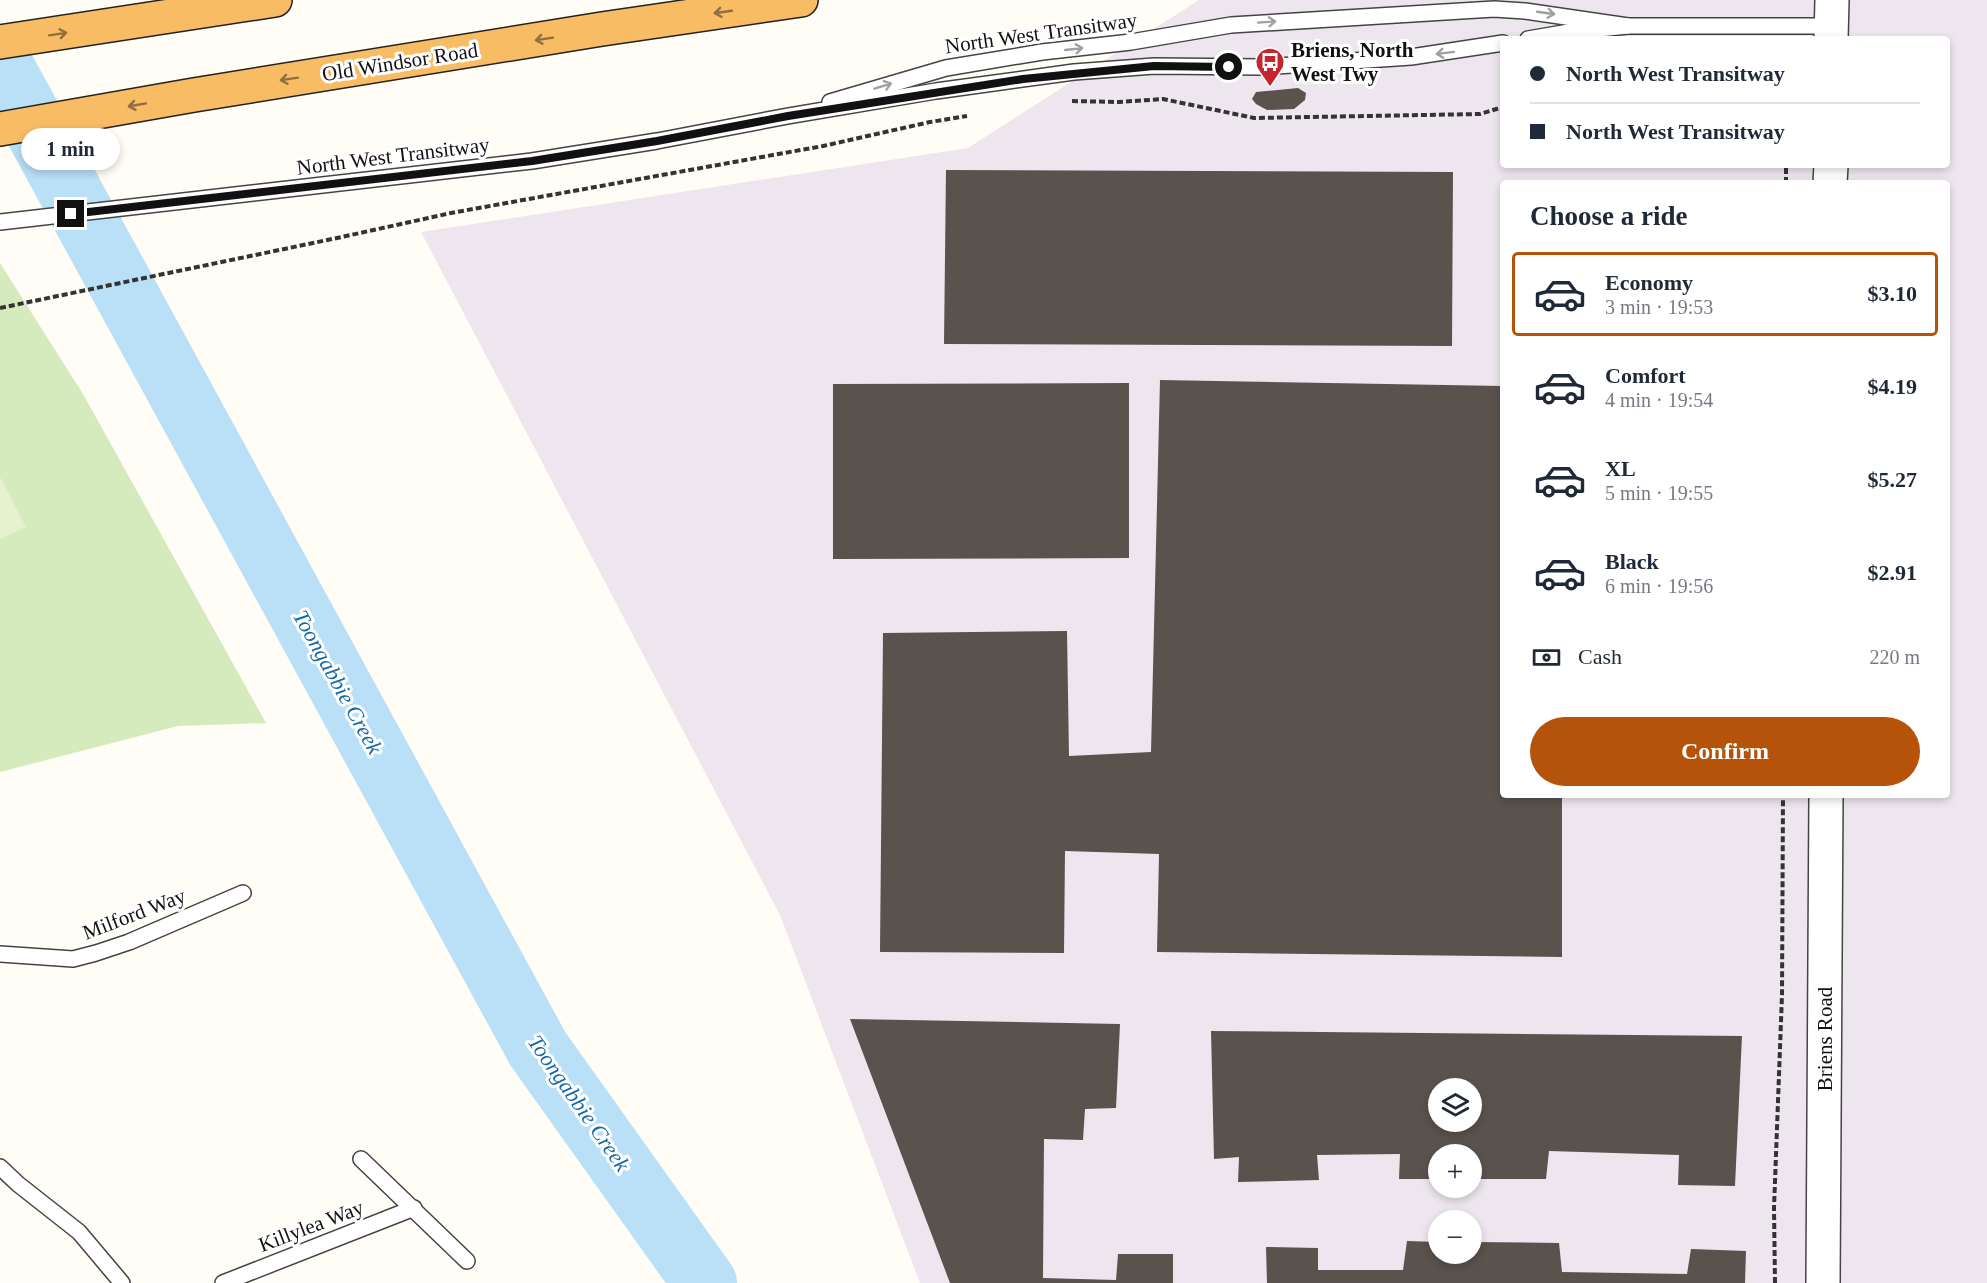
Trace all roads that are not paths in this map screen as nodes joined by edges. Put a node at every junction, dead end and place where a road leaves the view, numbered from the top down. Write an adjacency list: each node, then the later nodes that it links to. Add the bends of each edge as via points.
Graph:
1 (275, 0): 6 (highway, one-way to 1)
2 (801, 0): 9 (highway, Old Windsor Road, one-way to 9)
3 (1831, 22): 4 (lane, North West Transitway)
4 (1628, 26): 5 (lane, North West Transitway); 8 (lane, North West Transitway, one-way to 4, via 946,68 1231,25 1494,9)
5 (1546, 36)
6 (0, 42)
7 (1500, 43): 8 (lane, North West Transitway, one-way to 8, via 1411,57 1262,67 1154,66 1074,72)
8 (788, 116): 10 (lane, North West Transitway, via 532,161)
9 (0, 129)
10 (0, 222)
11 (1826, 798): 20 (street, Briens Road)
12 (243, 893): 13 (lane, Milford Way, via 96,953 73,958)
13 (0, 954)
14 (361, 1159): 16 (lane, Killylea Way)
15 (0, 1167): 18 (lane, via 79,1232)
16 (414, 1208): 17 (lane, Killylea Way); 19 (lane, Killylea Way)
17 (467, 1261)
18 (122, 1283)
19 (223, 1283)
20 (1823, 1283)

